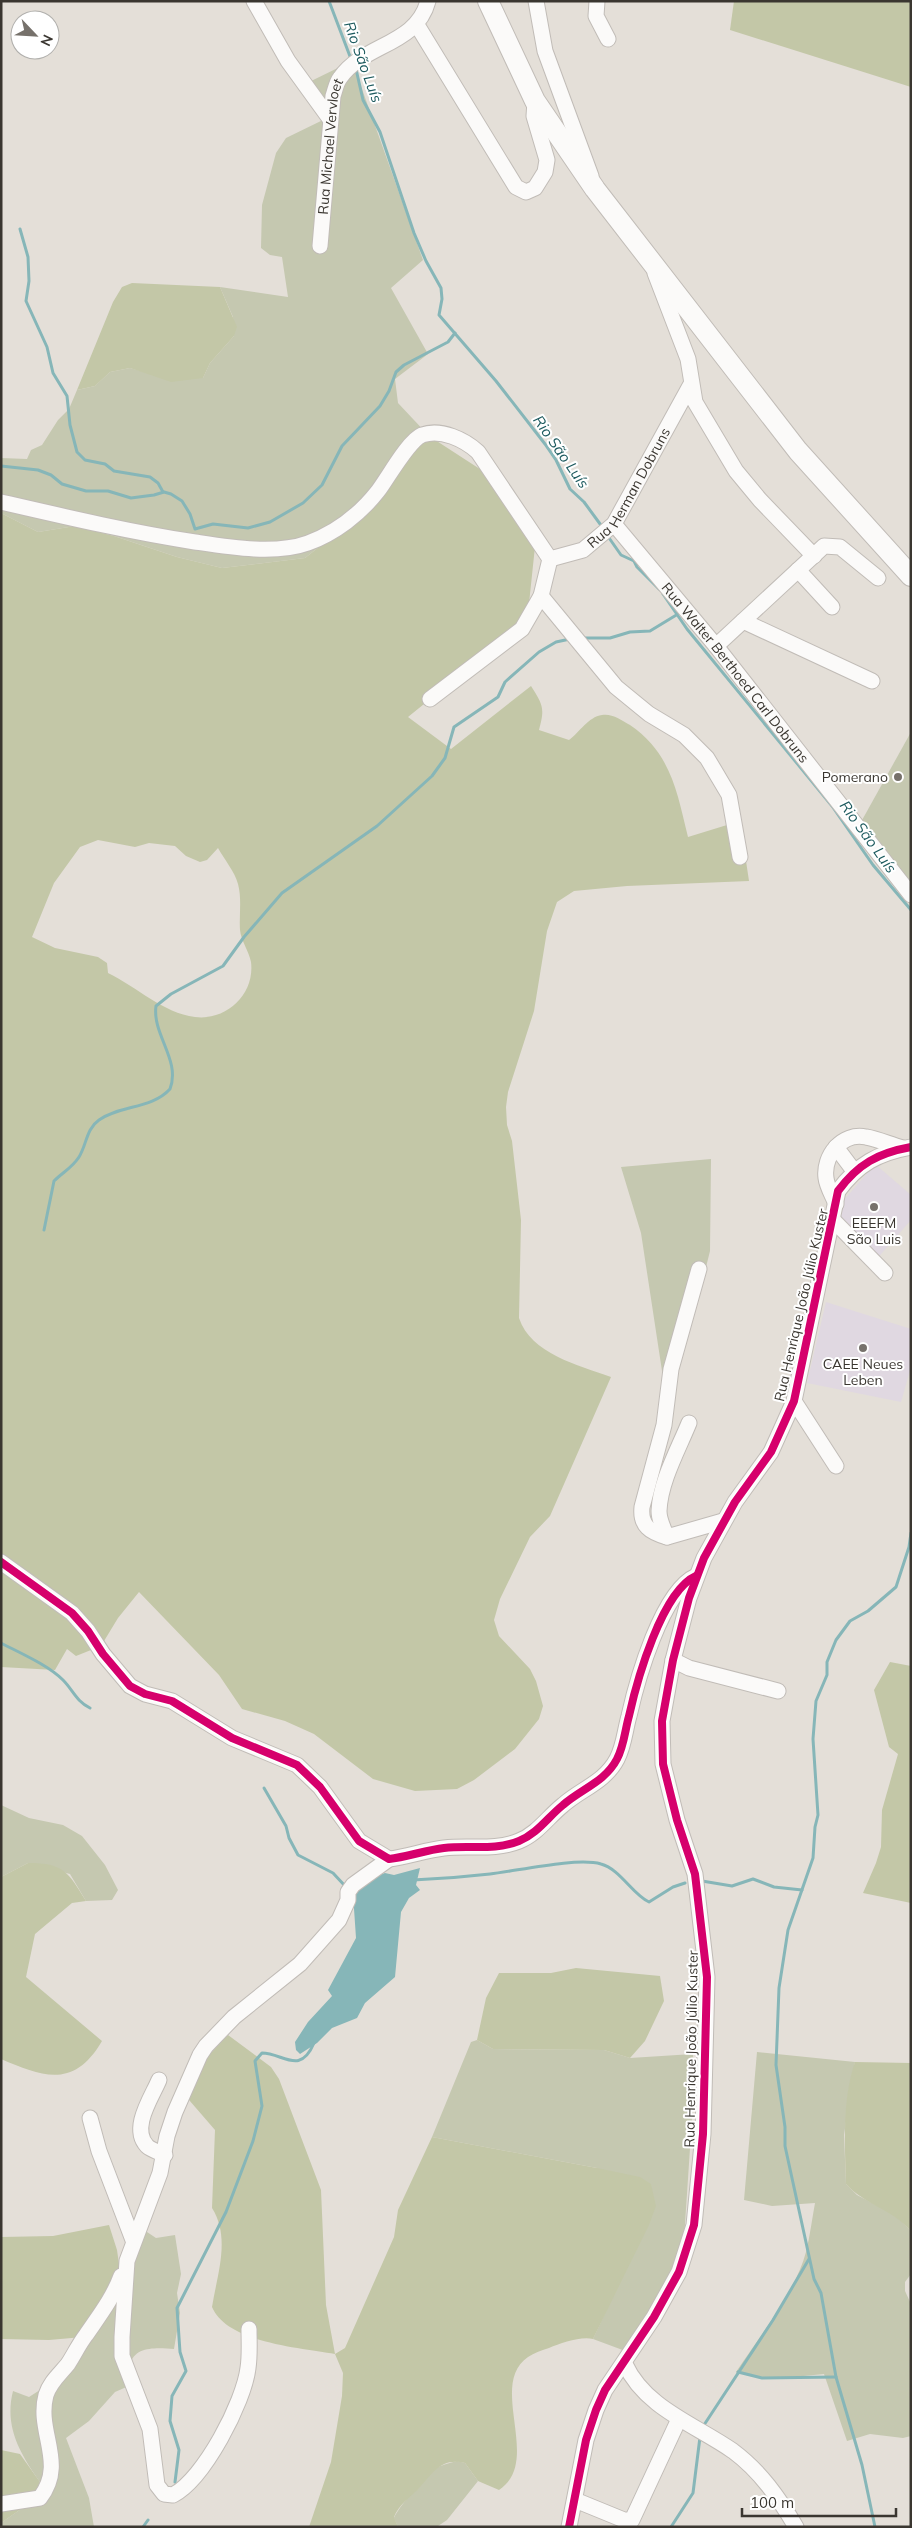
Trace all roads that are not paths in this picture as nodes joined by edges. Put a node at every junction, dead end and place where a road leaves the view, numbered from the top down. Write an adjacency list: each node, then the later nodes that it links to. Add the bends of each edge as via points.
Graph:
1 (254, 1): 9 (street, via 288,62)
2 (428, 1): 6 (street)
3 (488, 1): 8 (main road)
4 (536, 1): 10 (street, via 545,51 581,143)
5 (596, 1): 7 (street, via 596,16)
6 (417, 25): 8 (street, via 522,192 535,188 548,160 534,116); 9 (street, Rua Michael Vervloet, via 364,56 340,79 333,96)
7 (608, 39)
8 (535, 101): 10 (main road)
9 (330, 119): 11 (street, Rua Michael Vervloet)
10 (595, 189): 12 (main road)
11 (320, 246)
12 (652, 265): 13 (street, via 688,359); 19 (main road, via 798,450)
13 (691, 384): 15 (street, Rua Herman Dobruns); 16 (street, via 695,402 736,471)
14 (1, 502): 17 (street, via 132,532 226,547 306,544 329,534 354,515 376,494 422,435 446,435 468,443 478,452)
15 (609, 528): 17 (street, Rua Herman Dobruns, via 583,550); 24 (street, Rua Walter Berthoed Carl Dobruns)
16 (814, 556): 18 (street); 20 (street, via 824,546 836,545)
17 (550, 559): 21 (street)
18 (798, 570): 22 (street); 23 (street)
19 (911, 576)
20 (878, 578)
21 (541, 596): 26 (street, via 522,629); 27 (street, via 616,687 684,735 707,758 729,795)
22 (832, 607)
23 (743, 621): 24 (street); 25 (street)
24 (716, 646): 28 (street, Rua Walter Berthoed Carl Dobruns)
25 (872, 681)
26 (430, 699)
27 (740, 857)
28 (911, 895)
29 (860, 1136): 30 (street); 31 (street, Rua Henrique João Júlio Kuster); 32 (street)
30 (836, 1147): 33 (street); 34 (street, Rua Henrique João Júlio Kuster, via 827,1164 826,1179)
31 (907, 1148): 32 (street, Rua Henrique João Júlio Kuster)
32 (871, 1160): 33 (street, Rua Henrique João Júlio Kuster)
33 (854, 1171): 34 (street, Rua Henrique João Júlio Kuster, via 838,1191)
34 (834, 1212): 36 (street); 37 (street, Rua Henrique João Júlio Kuster)
35 (699, 1269): 41 (street, via 671,1369 664,1425 642,1507 643,1524)
36 (885, 1272)
37 (794, 1401): 39 (street); 40 (street, Rua Henrique João Júlio Kuster, via 771,1452)
38 (689, 1423): 41 (street, via 668,1474 661,1501 660,1521)
39 (836, 1466)
40 (723, 1521): 41 (street); 43 (street, Rua Henrique João Júlio Kuster)
41 (667, 1537)
42 (1, 1562): 46 (street, via 72,1613 136,1691 172,1701 232,1738 297,1765 320,1787 359,1841)
43 (696, 1576): 44 (street, Rua Henrique João Júlio Kuster); 46 (street, via 686,1580 678,1590 658,1628 637,1685 618,1759 593,1786 567,1801 522,1840 500,1847 446,1848)
44 (673, 1660): 45 (street, via 689,1668); 53 (street, Rua Henrique João Júlio Kuster, via 661,1742 667,1786 695,1874 703,1926 707,1978 703,2134 694,2225 688,2246 678,2272)
45 (778, 1692)
46 (389, 1859): 49 (street, via 353,1885 339,1920 300,1964 234,2018 206,2046 175,2112)
47 (160, 2080): 49 (street, via 142,2118 141,2133 148,2147)
48 (90, 2118): 50 (street)
49 (165, 2155): 50 (street)
50 (133, 2240): 51 (street)
51 (127, 2261): 52 (street, via 122,2356 150,2429 157,2485 164,2494 173,2495 187,2485 199,2473 224,2434 248,2369); 56 (street, via 109,2301 46,2394 46,2424 52,2460 47,2489 40,2498)
52 (249, 2329)
53 (625, 2364): 54 (street, via 643,2392); 55 (street, Rua Henrique João Júlio Kuster, via 605,2390 596,2410 586,2440)
54 (679, 2419): 55 (street, via 632,2520 624,2520); 58 (street, via 733,2451 751,2466 770,2486)
55 (575, 2500): 57 (street, Rua Henrique João Júlio Kuster)
56 (1, 2504)
57 (569, 2527)
58 (796, 2527)

